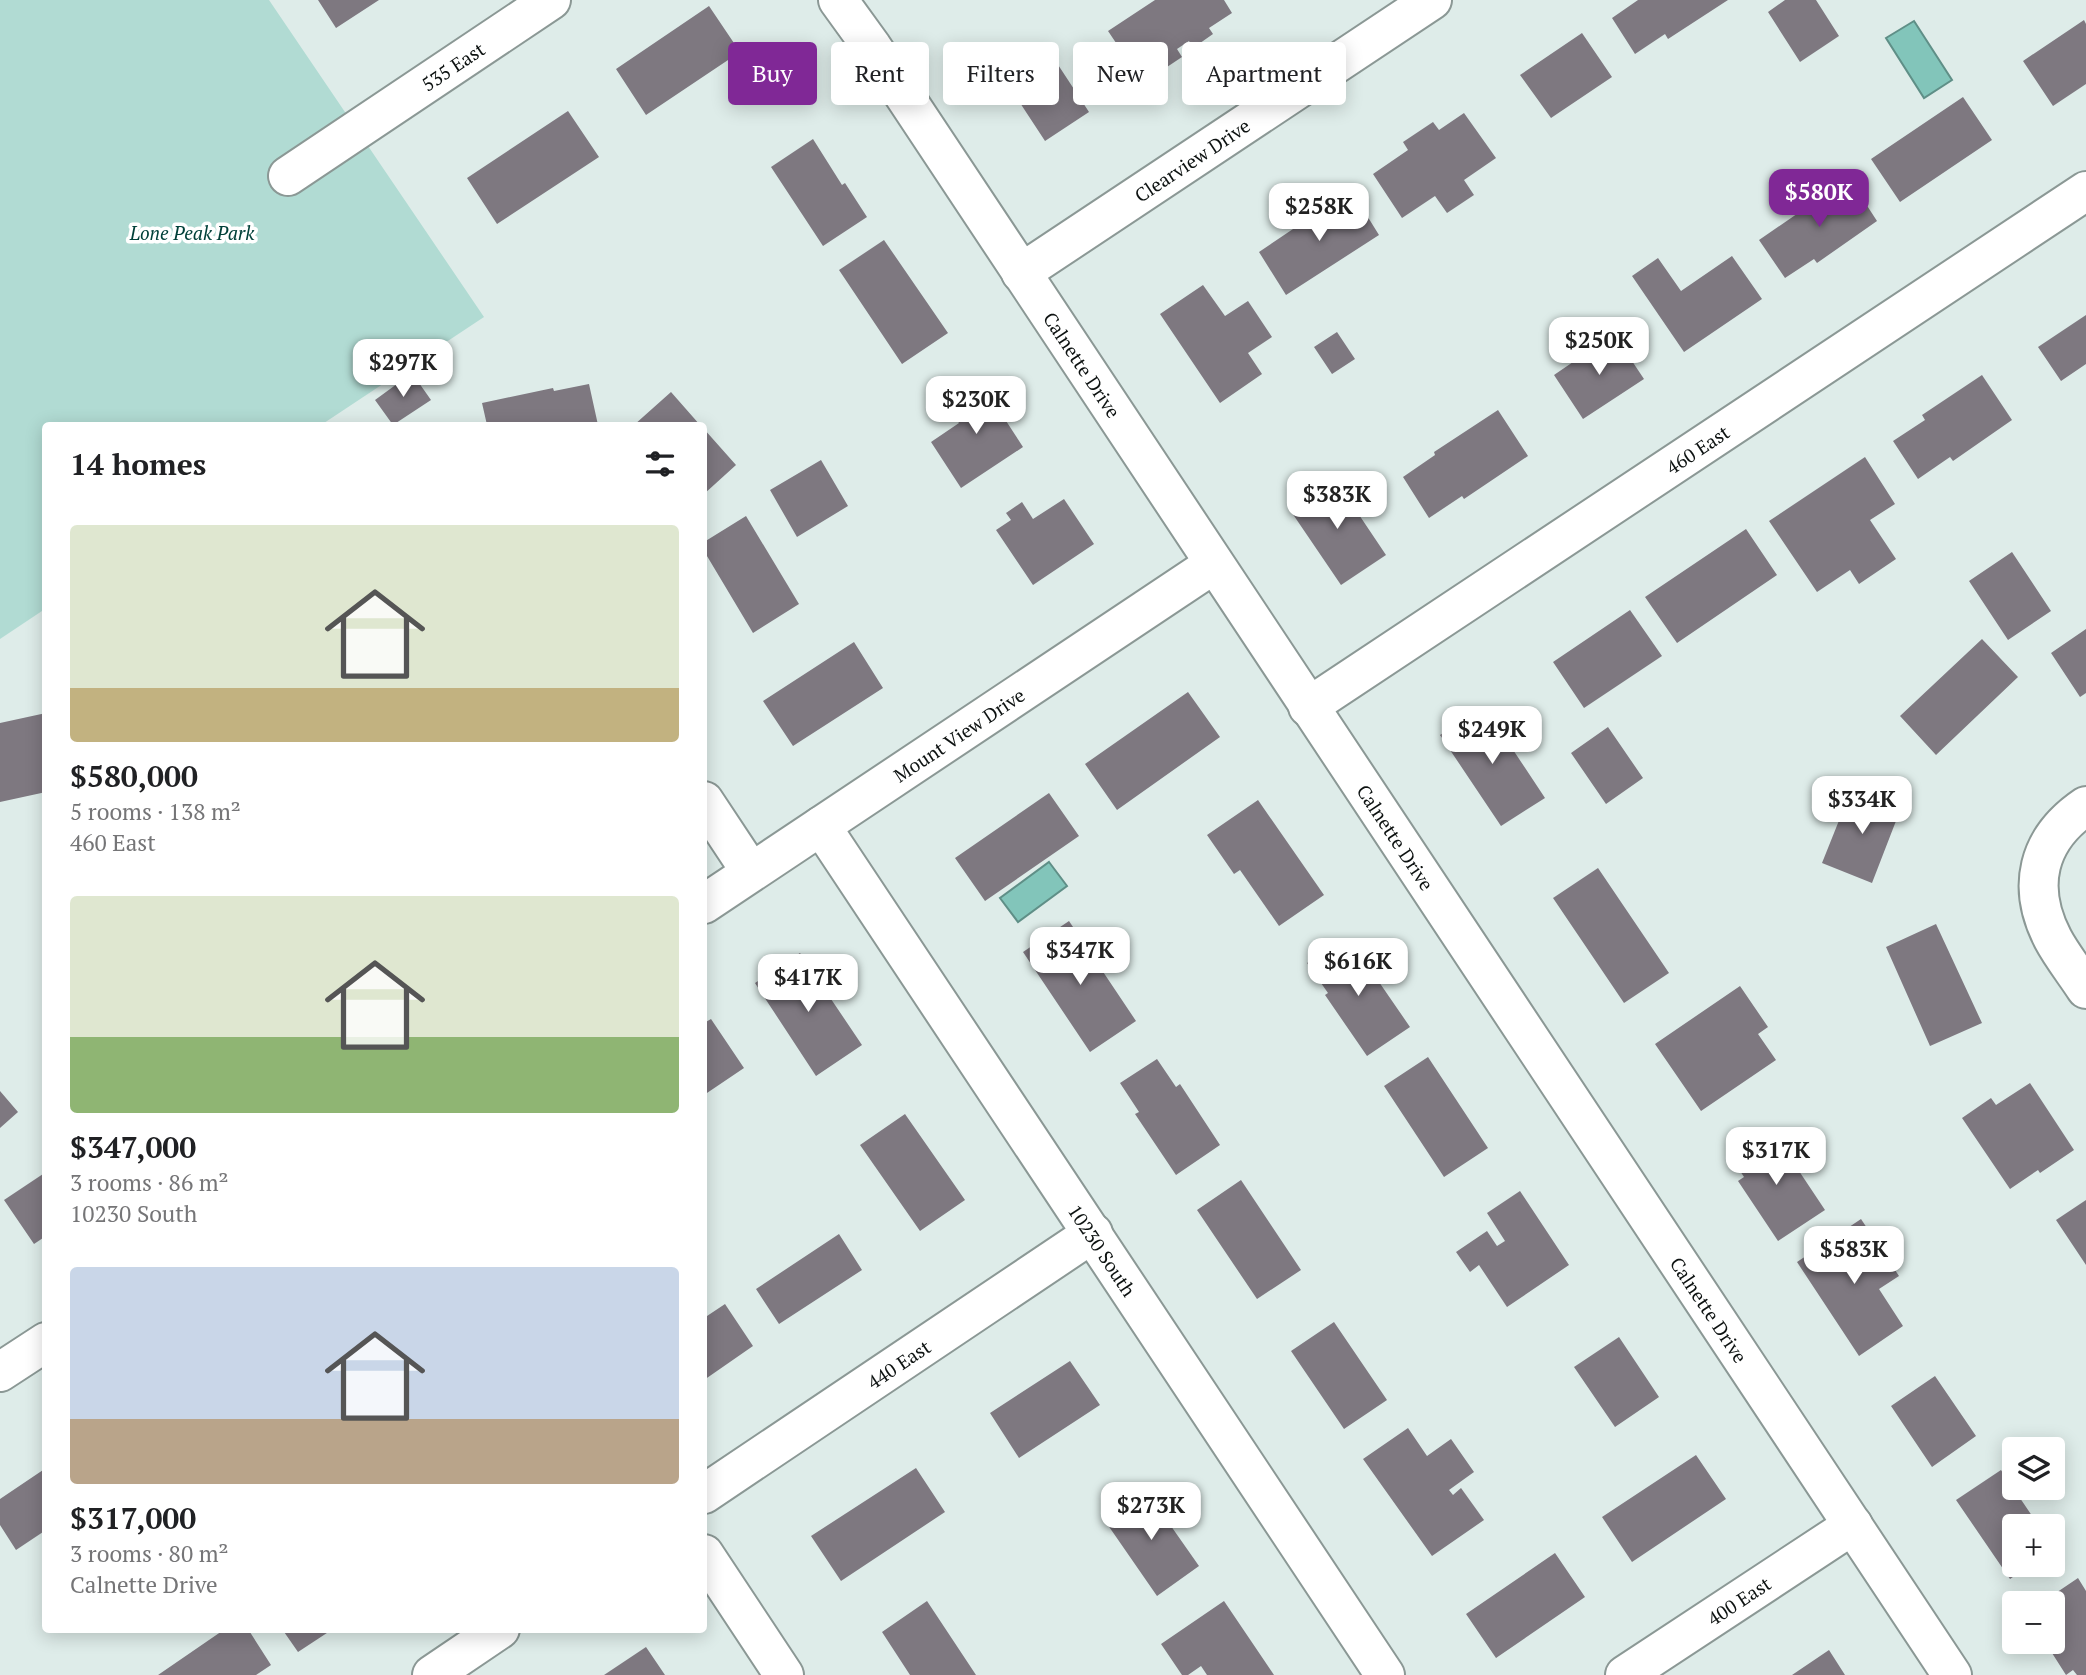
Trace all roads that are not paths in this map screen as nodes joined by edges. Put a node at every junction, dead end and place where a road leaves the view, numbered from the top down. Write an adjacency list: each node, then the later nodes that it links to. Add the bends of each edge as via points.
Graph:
1 (551, 0): 4 (street, 535 East)
2 (838, 0): 6 (street, Calnette Drive)
3 (1432, 0): 6 (street, Clearview Drive)
4 (288, 176)
5 (2086, 191): 8 (street, 460 East)
6 (1021, 273): 7 (street, Calnette Drive)
7 (1214, 564): 8 (street, Calnette Drive); 11 (street, Mount View Drive)
8 (1308, 707): 19 (street, Calnette Drive)
9 (707, 806): 12 (street)
10 (2086, 806): 14 (street, via 2048,845 2039,867 2038,892 2054,940)
11 (821, 826): 12 (street, Mount View Drive); 15 (street, 10230 South)
12 (751, 872): 13 (street, Mount View Drive)
13 (707, 902)
14 (2086, 989)
15 (1093, 1233): 18 (street, 440 East); 24 (street, 10230 South)
16 (42, 1345): 17 (street)
17 (0, 1372)
18 (707, 1492)
19 (1853, 1525): 25 (street, 400 East); 26 (street, Calnette Drive)
20 (707, 1559): 23 (street)
21 (494, 1633): 22 (street)
22 (432, 1675)
23 (784, 1675)
24 (1385, 1675)
25 (1625, 1675)
26 (1952, 1675)

